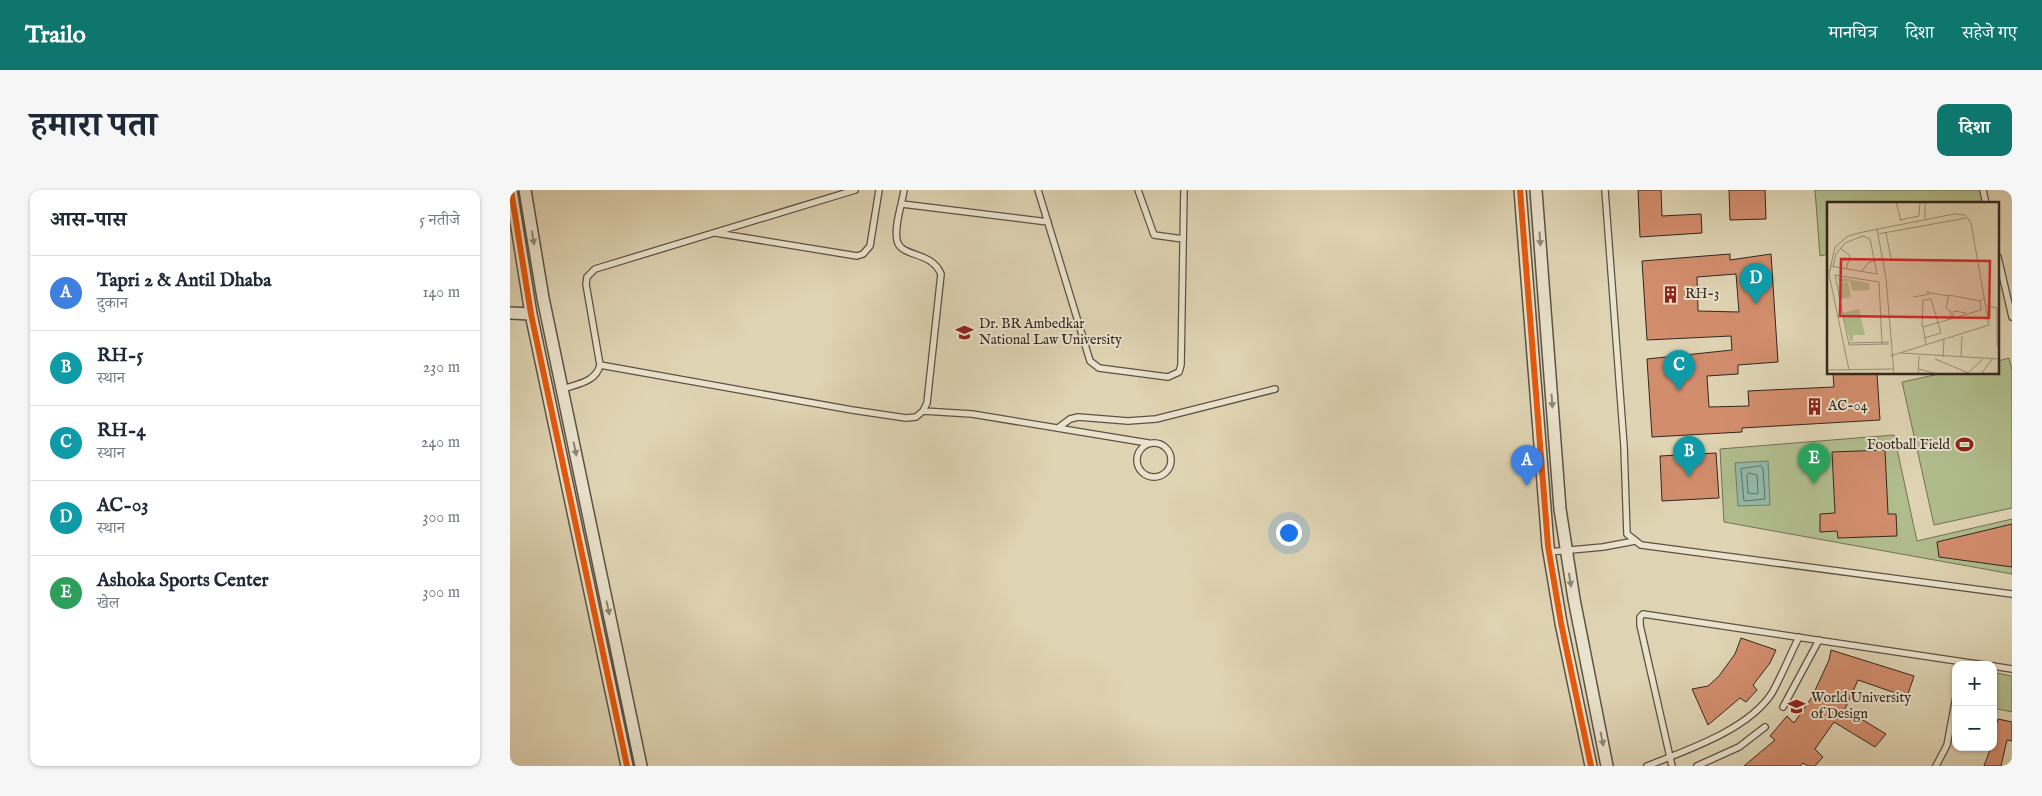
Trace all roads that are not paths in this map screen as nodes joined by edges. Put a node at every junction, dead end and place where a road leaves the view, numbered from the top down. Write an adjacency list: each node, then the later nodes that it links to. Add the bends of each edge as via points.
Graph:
1 (511, 190): 18 (street)
2 (525, 190): 21 (street, one-way to 21)
3 (855, 190): 14 (lane)
4 (879, 190): 14 (lane, via 870,246 857,256)
5 (904, 190): 12 (lane)
6 (1038, 190): 13 (lane)
7 (1138, 190): 15 (lane, via 1154,235)
8 (1184, 190): 15 (lane)
9 (1520, 190): 30 (street)
10 (1536, 190): 29 (street, one-way to 29, via 1560,509)
11 (1605, 190): 28 (lane, via 1624,446 1627,534)
12 (902, 204): 13 (lane); 23 (lane, via 897,242 901,248 929,259 941,274 927,403)
13 (1048, 222): 15 (lane, via 1093,366 1168,377 1179,372 1181,365)
14 (714, 233): 20 (lane, via 590,272 586,284)
15 (1183, 239)
16 (2000, 266): 19 (lane)
17 (510, 313): 18 (street)
18 (532, 314): 25 (street)
19 (2012, 317)
20 (600, 366): 21 (lane, via 594,377); 23 (lane, via 862,412 906,418)
21 (562, 389): 24 (street)
22 (1275, 389): 26 (lane, via 1156,419 1128,421 1078,417)
23 (923, 411): 26 (lane, via 972,414)
24 (568, 416): 25 (street); 42 (street, one-way to 42)
25 (554, 419): 41 (street)
26 (1058, 428): 27 (lane)
27 (1148, 443): 27 (lane, via 1137,456 1139,467 1147,476 1159,476 1168,470 1171,454 1164,445)
28 (1635, 540): 29 (lane); 31 (lane, via 1641,545)
29 (1566, 550): 30 (lane); 44 (street, one-way to 44)
30 (1549, 552): 43 (street)
31 (2012, 594)
32 (1800, 637): 33 (lane); 40 (lane, via 1772,693 1745,721); 40 (lane, via 1648,614 1640,617)
33 (1819, 640): 34 (lane); 37 (lane)
34 (1952, 662)
35 (1997, 667): 36 (lane)
36 (2012, 669)
37 (1783, 706)
38 (1954, 706): 48 (lane, via 1947,745)
39 (1765, 727): 47 (lane, via 1739,748)
40 (1670, 757): 45 (lane); 46 (lane)
41 (627, 766)
42 (641, 766)
43 (1591, 766)
44 (1607, 766)
45 (1647, 766)
46 (1672, 766)
47 (1697, 766)
48 (1936, 766)

